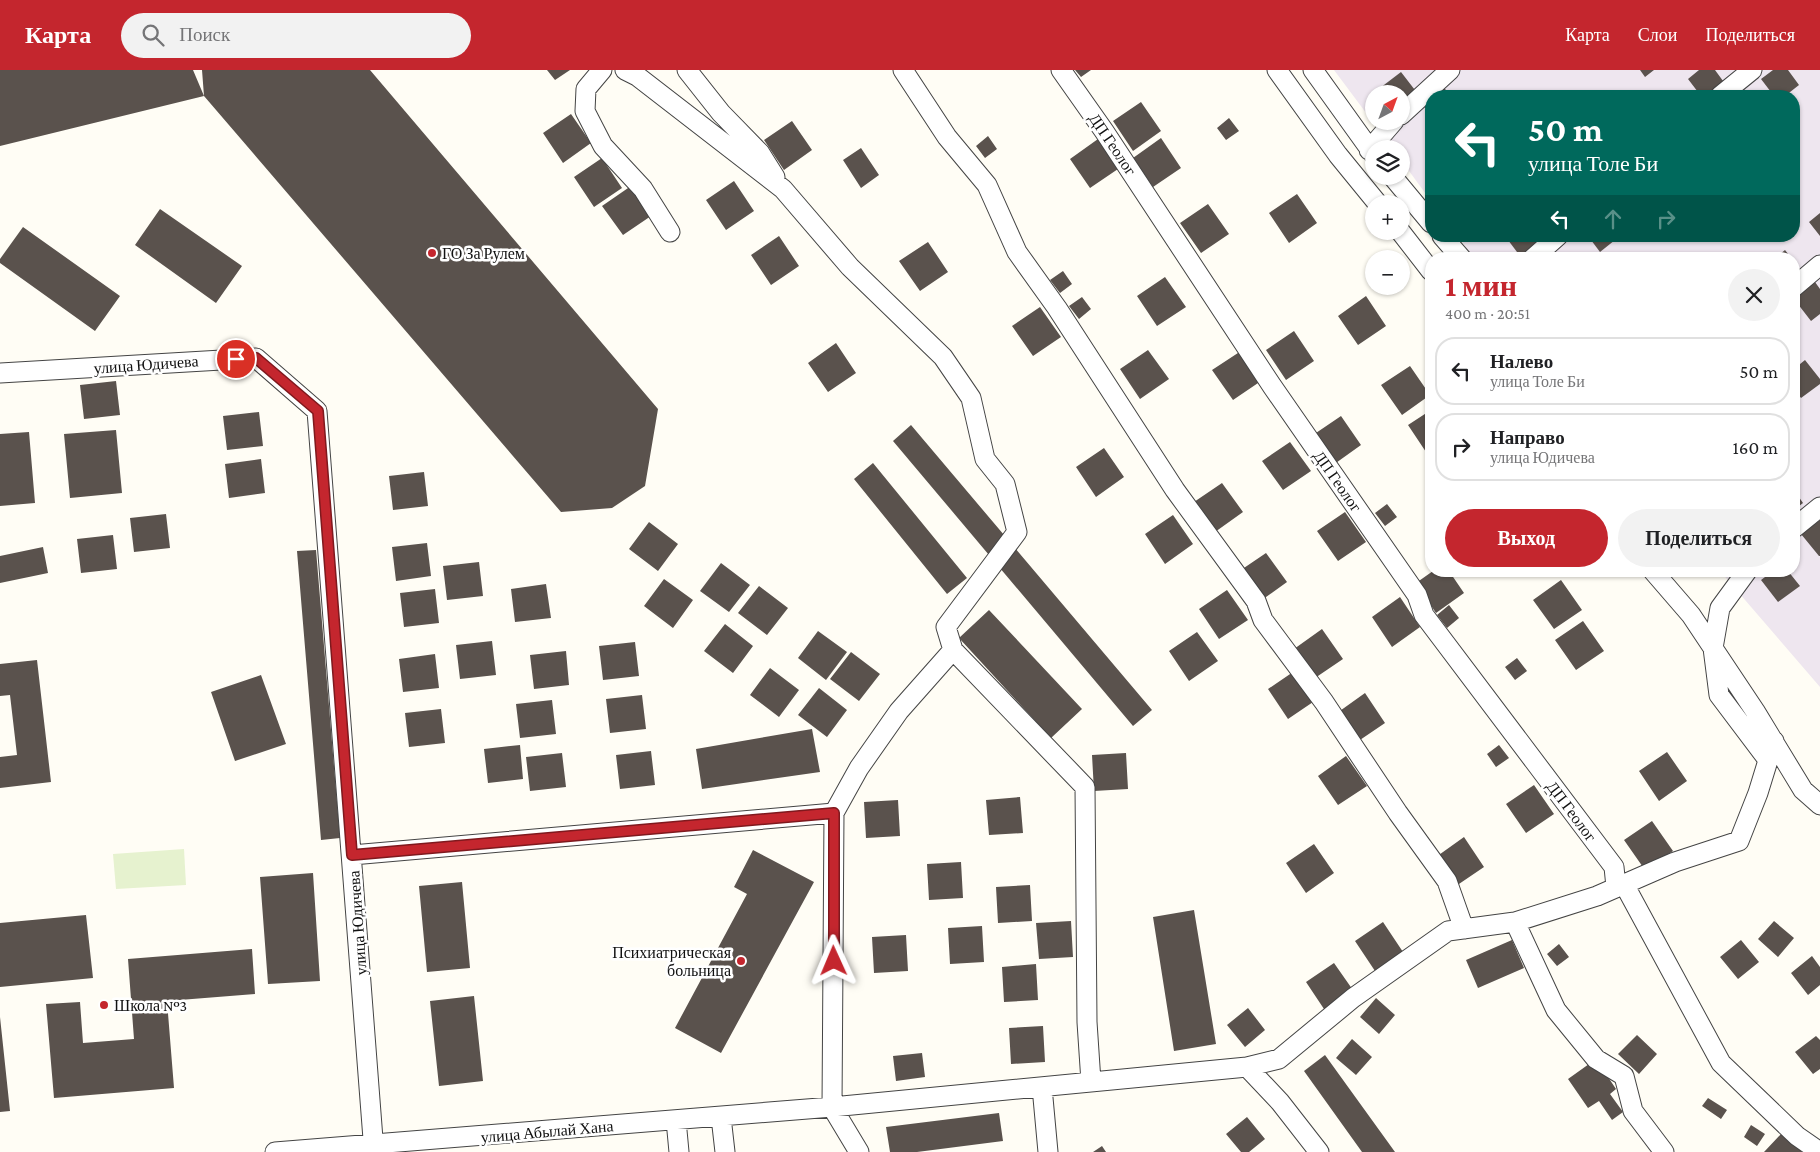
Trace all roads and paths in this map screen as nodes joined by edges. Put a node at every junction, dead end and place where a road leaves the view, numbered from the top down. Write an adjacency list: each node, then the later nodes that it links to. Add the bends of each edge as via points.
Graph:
1 (602, 70): 19 (street, via 586,89 585,112 602,146 643,189)
2 (625, 70): 16 (street)
3 (687, 70): 16 (street, via 721,113 760,153)
4 (903, 70): 42 (street, via 947,137 987,185 1018,252 1175,490 1256,601 1262,620 1324,702 1448,881)
5 (1060, 70): 40 (street, ДП Геолог, via 1417,595 1424,615 1614,867)
6 (1276, 70): 17 (street)
7 (1313, 70): 14 (street)
8 (1450, 70): 10 (street)
9 (1752, 70): 11 (street)
10 (1428, 90)
11 (1727, 90)
12 (1425, 93): 13 (street)
13 (1410, 107)
14 (1365, 143)
15 (1399, 185): 18 (street)
16 (783, 189): 34 (street, via 850,267 943,356 971,398 985,459 1005,484 1017,532 946,627)
17 (1371, 195)
18 (1425, 216)
19 (670, 232)
20 (1407, 240): 25 (street)
21 (1447, 242): 23 (street)
22 (1551, 242): 24 (street)
23 (1456, 252)
24 (1540, 252)
25 (1425, 263)
26 (1820, 265): 27 (street)
27 (1800, 281)
28 (0, 374): 39 (street, улица Юдичева, via 256,358 318,411)
29 (1820, 507): 30 (street)
30 (1800, 523)
31 (1658, 577): 33 (street, via 1692,615)
32 (1739, 577): 33 (street, via 1720,608)
33 (1713, 648): 35 (street); 36 (street, via 1719,695)
34 (953, 650): 38 (street, via 899,711 859,768); 44 (street, via 1085,787 1087,1022)
35 (1774, 742): 36 (street, улица Абылай Хана); 37 (street, via 1804,790)
36 (1768, 760): 40 (street, улица Абылай Хана, via 1739,841 1675,862)
37 (1820, 805)
38 (834, 813): 39 (street); 46 (street)
39 (352, 855): 49 (street, улица Юдичева)
40 (1620, 886): 41 (street, улица Абылай Хана); 58 (street, ДП Геолог, via 1721,1062 1797,1136)
41 (1515, 922): 42 (street, улица Абылай Хана); 57 (street, via 1556,1010 1596,1059 1624,1076 1633,1111)
42 (1464, 929): 43 (street, улица Абылай Хана, via 1448,931 1353,998 1279,1059)
43 (1247, 1067): 44 (street, улица Абылай Хана); 56 (street, via 1280,1102)
44 (1091, 1082): 45 (street, улица Абылай Хана)
45 (1042, 1087): 46 (street, улица Абылай Хана); 55 (street)
46 (832, 1107): 47 (street, улица Абылай Хана); 54 (street)
47 (721, 1117): 48 (street, улица Абылай Хана); 53 (street)
48 (676, 1120): 49 (street, улица Абылай Хана); 52 (street)
49 (374, 1148): 51 (street, улица Абылай Хана)
50 (275, 1152): 51 (street, улица Абылай Хана)
51 (279, 1152)
52 (679, 1152)
53 (724, 1152)
54 (859, 1152)
55 (1048, 1152)
56 (1319, 1152)
57 (1664, 1152)
58 (1820, 1152)

